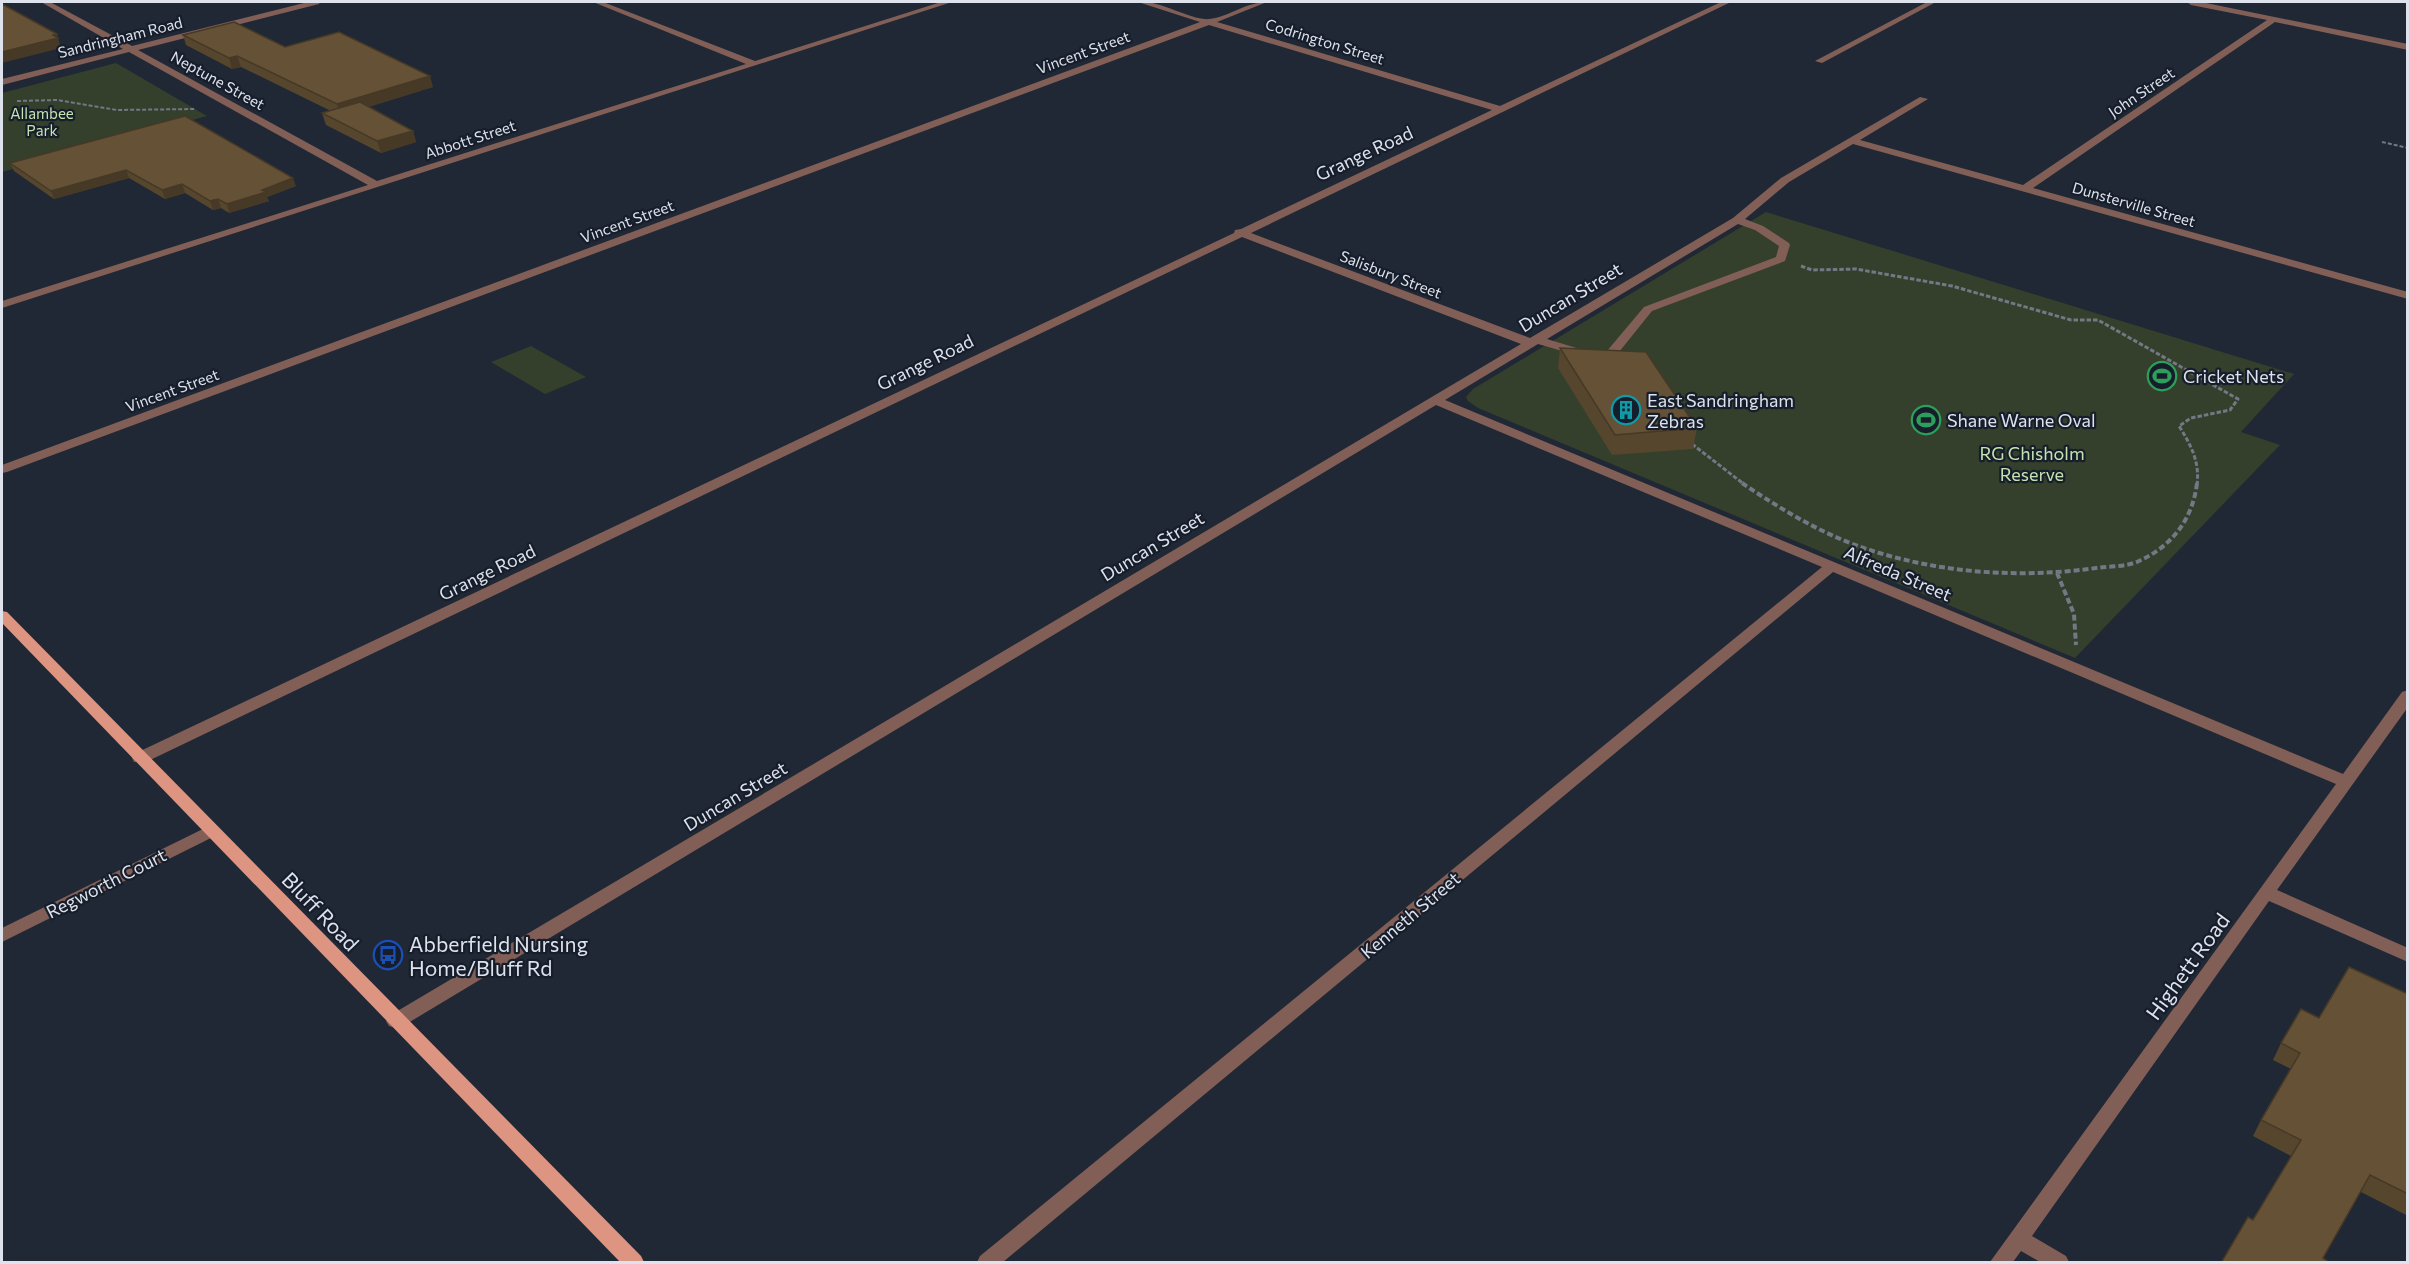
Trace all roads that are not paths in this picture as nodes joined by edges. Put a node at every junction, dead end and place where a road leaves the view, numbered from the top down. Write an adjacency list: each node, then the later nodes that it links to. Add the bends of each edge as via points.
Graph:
1 (45, 2): 13 (street, Neptune Street)
2 (316, 2): 13 (street, Sandringham Road)
3 (597, 2): 15 (street)
4 (948, 2): 15 (street, Abbott Street)
5 (1142, 2): 11 (street, Codrington Street)
6 (1263, 2): 11 (street, Vincent Street)
7 (1727, 2): 18 (street, Grange Road)
8 (1932, 2): 14 (street)
9 (2191, 2): 10 (street)
10 (2274, 19): 12 (street); 21 (street, John Street)
11 (1210, 21): 18 (street, Codrington Street); 28 (street, Vincent Street)
12 (2408, 48)
13 (130, 49): 16 (street, Sandringham Road); 20 (street, Neptune Street)
14 (1819, 61)
15 (754, 64): 20 (street, Abbott Street)
16 (2, 82)
17 (1923, 99): 19 (street, Duncan Street)
18 (1499, 109): 23 (street, Grange Road)
19 (1853, 141): 21 (street, Dunsterville Street); 22 (street, Duncan Street, via 1785,180)
20 (376, 185): 25 (street, Abbott Street)
21 (2025, 189): 24 (street, Dunsterville Street)
22 (1737, 220): 26 (street, Duncan Street); 26 (street, Salisbury Street, via 1759,228 1785,245 1781,259 1647,309 1611,354 1598,356)
23 (1239, 232): 26 (street, Salisbury Street); 32 (street, Grange Road)
24 (2408, 296)
25 (2, 306)
26 (1534, 342): 27 (street, Duncan Street)
27 (1435, 400): 29 (street, Alfreda Street); 38 (street, Duncan Street)
28 (2, 469)
29 (1832, 566): 33 (street, Alfreda Street); 41 (street, Kenneth Street)
30 (2, 615): 32 (main road, Bluff Road)
31 (2408, 695): 33 (street, Highett Road)
32 (140, 758): 34 (main road, Bluff Road)
33 (2347, 782): 35 (street, Highett Road)
34 (211, 831): 36 (street, Regworth Court); 38 (main road, Bluff Road)
35 (2267, 893): 37 (street); 39 (street, Highett Road)
36 (2, 936)
37 (2408, 956)
38 (396, 1021): 40 (main road, Bluff Road)
39 (2018, 1239): 42 (street, Highett Road); 43 (street)
40 (633, 1263)
41 (988, 1263)
42 (2001, 1263)
43 (2058, 1263)

